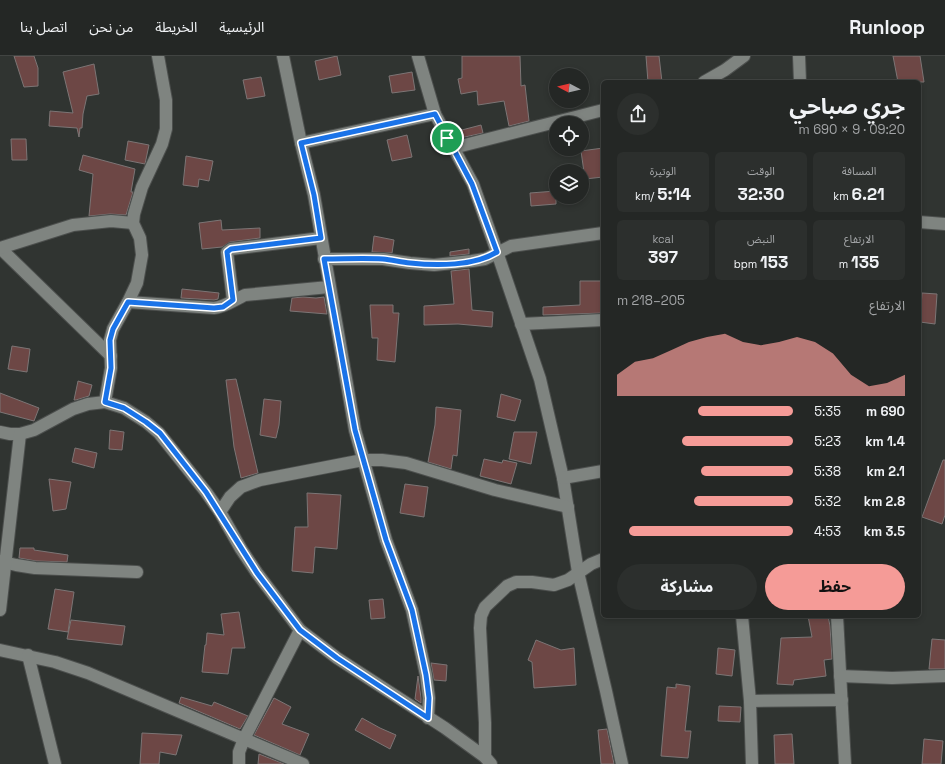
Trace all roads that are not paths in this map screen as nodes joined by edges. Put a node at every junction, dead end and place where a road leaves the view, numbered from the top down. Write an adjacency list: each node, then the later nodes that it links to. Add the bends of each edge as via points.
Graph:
1 (158, 56): 12 (street, via 166,100 166,129 138,198)
2 (283, 56): 10 (street)
3 (418, 56): 9 (street)
4 (744, 56): 6 (street)
5 (798, 56): 7 (street)
6 (708, 80)
7 (800, 80)
8 (601, 111): 11 (street)
9 (435, 114): 10 (street); 11 (street)
10 (301, 143): 16 (street, via 314,195)
11 (453, 148): 18 (street, via 472,184)
12 (133, 222): 17 (street, via 111,221 73,225); 22 (street, via 140,238 142,255 137,283)
13 (921, 222): 14 (street)
14 (945, 224)
15 (601, 233): 18 (street, via 511,246)
16 (321, 238): 19 (street); 21 (street, via 231,249 227,252)
17 (0, 248): 25 (street)
18 (497, 252): 19 (street, via 478,260 434,265 383,259); 24 (street)
19 (324, 259): 20 (street)
20 (329, 287): 21 (street, via 245,295); 29 (street, via 355,430)
21 (233, 300): 22 (street, via 223,307 214,308)
22 (128, 302): 25 (street, via 113,329 110,340)
23 (601, 320): 24 (street)
24 (521, 324): 31 (street, via 540,379)
25 (111, 356): 26 (street)
26 (105, 402): 28 (street, via 73,408 34,430); 33 (street, via 124,408 160,433)
27 (0, 432): 28 (street)
28 (20, 434): 35 (street)
29 (364, 460): 32 (street, via 406,463 495,490); 33 (street, via 260,480 241,487); 48 (street, via 386,540 412,610 426,675)
30 (601, 471): 31 (street)
31 (563, 478): 32 (street)
32 (568, 507): 37 (street)
33 (220, 512): 41 (street, via 253,567)
34 (601, 560): 37 (street)
35 (2, 562): 36 (street, via 35,568); 38 (street)
36 (137, 572)
37 (578, 572): 50 (street, via 568,580 554,585 516,582 507,586 485,607 480,628); 54 (street)
38 (0, 610)
39 (742, 618): 47 (street)
40 (837, 618): 44 (street)
41 (300, 630): 48 (street, via 337,658); 49 (street)
42 (0, 650): 43 (street)
43 (28, 655): 49 (street, via 88,673); 51 (street)
44 (840, 676): 45 (street); 46 (street)
45 (945, 676)
46 (842, 700): 47 (street); 56 (street)
47 (750, 701): 55 (street)
48 (428, 718): 50 (street)
49 (244, 739): 52 (street, via 239,752); 53 (street)
50 (488, 760)
51 (55, 764)
52 (239, 764)
53 (303, 764)
54 (622, 764)
55 (752, 764)
56 (845, 764)

